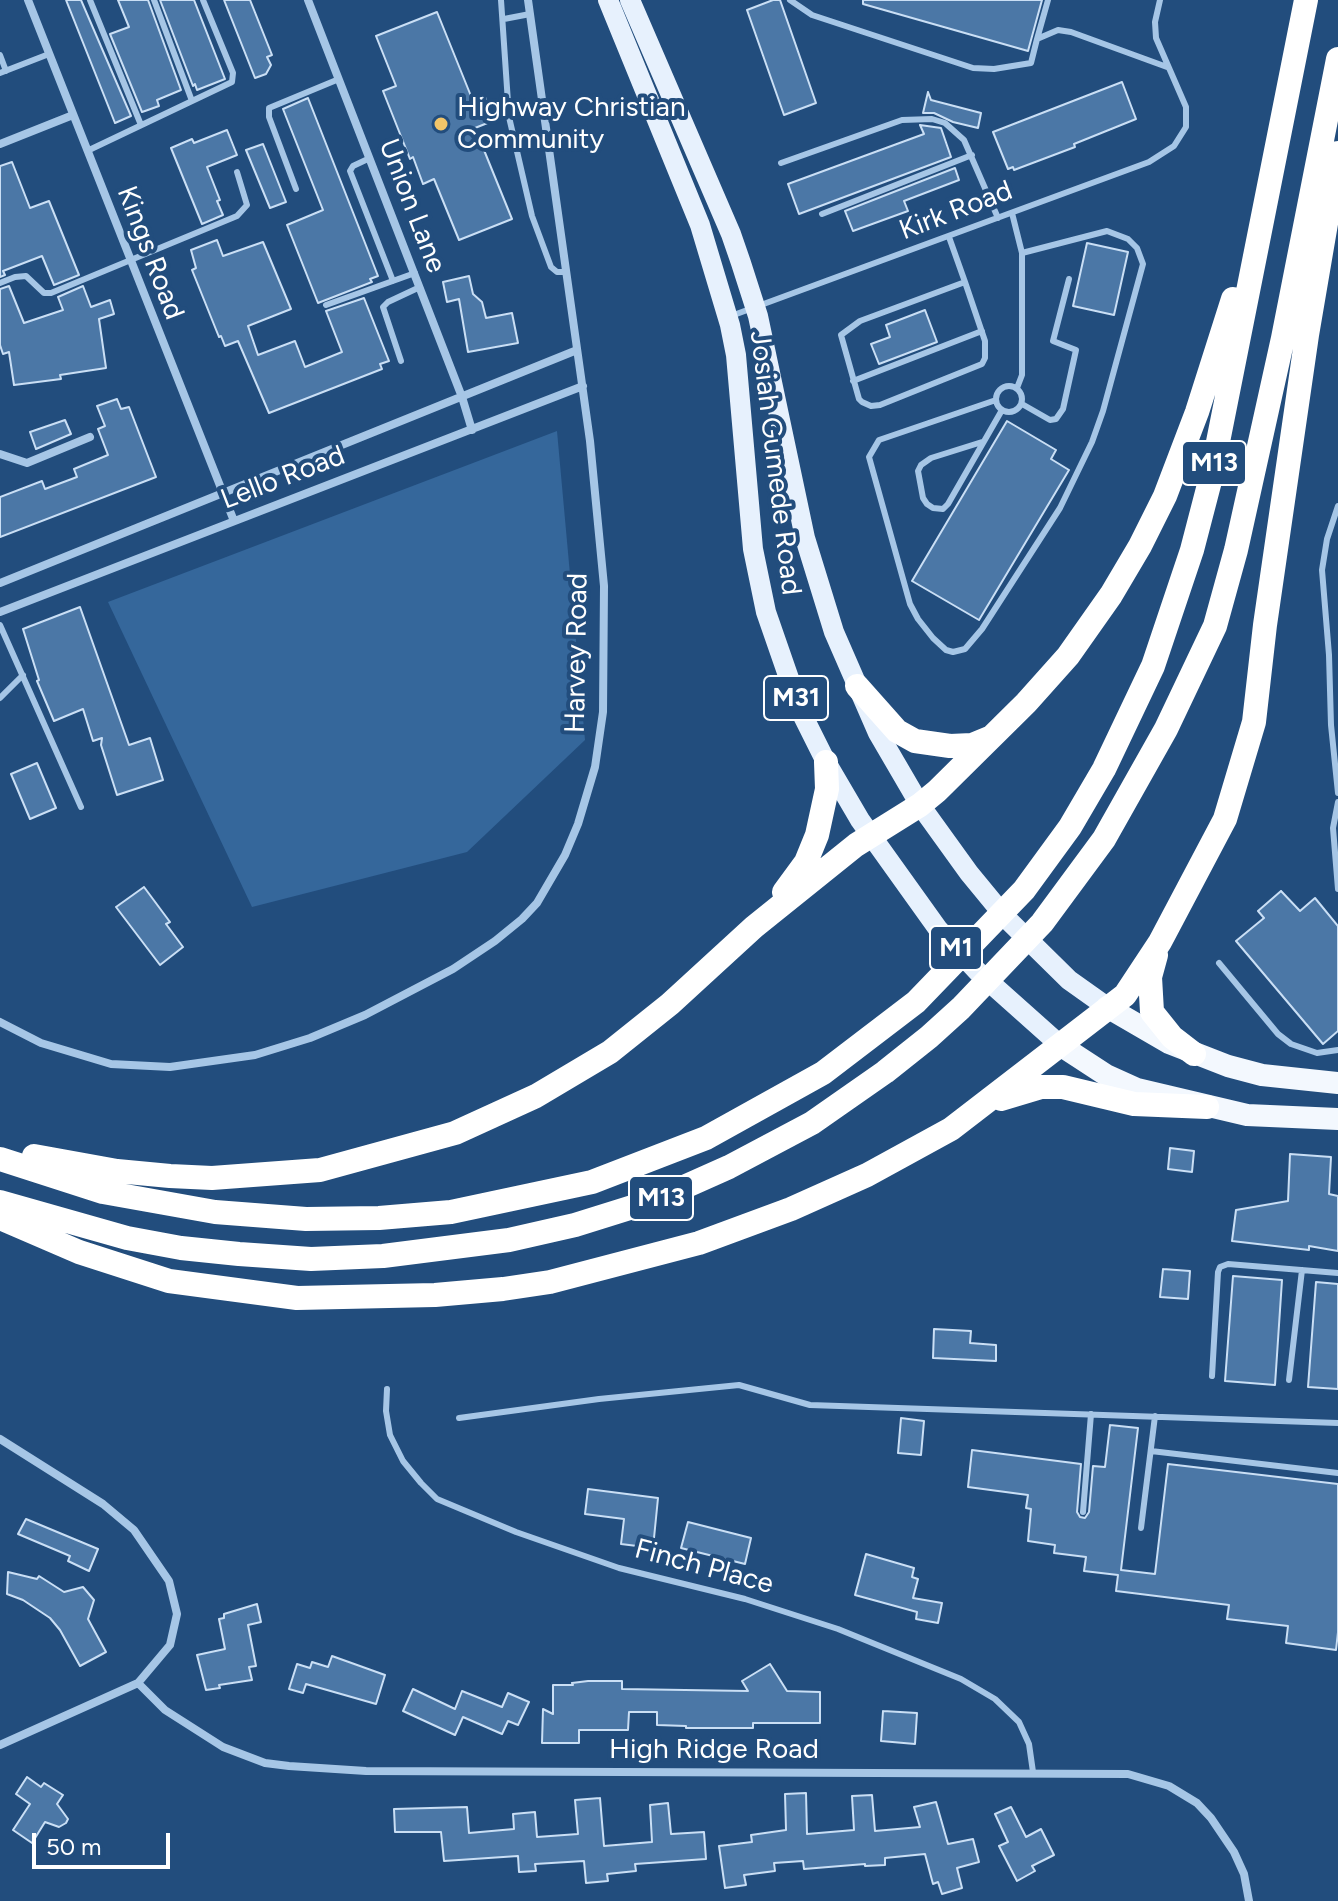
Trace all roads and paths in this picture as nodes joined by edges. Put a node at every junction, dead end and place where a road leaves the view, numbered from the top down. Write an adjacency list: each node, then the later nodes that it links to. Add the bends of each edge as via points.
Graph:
1 (28, 0): 17 (street, Kings Road)
2 (90, 0): 25 (lane)
3 (154, 0): 23 (lane)
4 (203, 0): 23 (lane, via 234,78)
5 (308, 0): 22 (street, Union Lane)
6 (501, 0): 15 (lane)
7 (528, 0): 14 (street, Harvey Road)
8 (608, 0): 49 (main road, Josiah Gumede Road / M31, via 700,225)
9 (790, 0): 16 (lane, via 812,15 973,68 1031,63)
10 (1048, 0): 16 (lane)
11 (1160, 0): 20 (lane, via 1156,38)
12 (1304, 0): 73 (highway, via 1230,313 1165,496 1090,628); 95 (highway, M13, via 1211,477 1153,666 1070,827 1024,890 916,1002 823,1073 706,1138 592,1182 451,1212 306,1219 215,1212 103,1192)
13 (632, 5): 48 (main road, Josiah Gumede Road / M31, via 731,234)
14 (530, 14): 15 (lane); 40 (street, Harvey Road)
15 (504, 19): 40 (lane, via 507,103 532,216 551,267)
16 (1037, 39): 20 (lane, via 1058,30 1071,32)
17 (49, 54): 21 (lane); 24 (street, Kings Road)
18 (0, 55): 21 (lane)
19 (1338, 59): 96 (highway, M13, via 1283,338 1215,626 1104,839 1042,923 961,1008 837,1106 729,1167 655,1200 509,1240 383,1256 239,1254 127,1238)
20 (1167, 67): 34 (lane, Kirk Road, via 1186,107 1186,127 1174,146 1149,162)
21 (3, 72)
22 (339, 79): 30 (street, Union Lane); 33 (lane, via 269,108)
23 (192, 101): 25 (lane)
24 (73, 115): 26 (street); 27 (street, Kings Road)
25 (141, 125): 27 (lane)
26 (0, 144)
27 (87, 151): 39 (street, Kings Road)
28 (1338, 153): 83 (highway, via 1307,335 1254,722 1225,819)
29 (972, 155): 31 (lane, via 945,123 902,120); 35 (lane); 36 (lane)
30 (370, 158): 41 (street, Union Lane); 43 (lane, via 350,171)
31 (781, 163)
32 (237, 172): 39 (lane, via 247,205 243,212)
33 (296, 189)
34 (1012, 213): 36 (lane, Kirk Road); 38 (lane)
35 (822, 214)
36 (998, 218): 37 (lane, Kirk Road)
37 (949, 237): 44 (lane); 48 (lane, Kirk Road)
38 (1022, 253): 55 (lane, via 1022,375); 57 (lane, via 1107,231 1128,239 1143,264 1103,411 1060,508 982,629 965,649 953,652 933,638 910,604 869,457 879,440)
39 (130, 262): 45 (lane, via 47,293 26,276); 64 (street, Kings Road)
40 (567, 272): 51 (street, Harvey Road)
41 (415, 273): 43 (lane); 46 (street, Union Lane)
42 (1069, 279): 58 (lane, via 1053,341 1076,350 1063,409 1050,420)
43 (393, 281): 47 (lane)
44 (965, 282): 50 (lane); 53 (lane, via 844,331 840,338)
45 (0, 283)
46 (420, 287): 52 (lane, via 383,307); 56 (street, Union Lane)
47 (326, 305)
48 (755, 307): 49 (lane, Kirk Road); 71 (main road, Josiah Gumede Road / M31, via 805,538)
49 (727, 317): 74 (main road, Josiah Gumede Road / M31, via 736,355 753,549 766,612 800,710)
50 (982, 331): 53 (lane); 53 (lane, via 985,358 976,369 871,406 859,399)
51 (577, 350): 54 (street, Harvey Road); 56 (street, Lello Road)
52 (401, 361)
53 (853, 381)
54 (583, 386): 60 (street, Lello Road); 86 (street, Harvey Road, via 604,586 603,712 595,767 578,824 529,911 495,941 423,987 310,1038 255,1055 170,1067 111,1064 41,1043)
55 (1017, 388): 57 (lane, via 1005,387); 58 (lane)
56 (462, 397): 60 (street, Union Lane); 64 (street, Lello Road)
57 (996, 400): 59 (lane)
58 (1022, 404): 59 (lane, via 1013,412)
59 (1002, 410): 62 (lane)
60 (472, 430): 66 (street, Lello Road)
61 (90, 437): 63 (street, via 27,463)
62 (982, 442): 62 (lane, via 948,504 943,509 927,504 921,465)
63 (0, 454)
64 (222, 493): 66 (street, Kings Road); 67 (street, Lello Road)
65 (1338, 506): 75 (lane, via 1322,570)
66 (234, 521): 68 (street, Lello Road)
67 (0, 583)
68 (0, 612)
69 (0, 625): 70 (lane)
70 (23, 675): 72 (lane); 78 (lane)
71 (857, 686): 73 (highway, via 897,731 915,741 950,746); 77 (main road, Josiah Gumede Road / M31)
72 (0, 698)
73 (989, 738): 77 (highway)
74 (826, 762): 80 (main road, Josiah Gumede Road / M31); 82 (highway, via 825,809 806,862)
75 (1338, 793)
76 (1338, 802): 79 (lane)
77 (920, 805): 80 (highway); 85 (main road, M1, via 1006,918 1069,980)
78 (81, 807)
79 (1335, 830): 81 (lane)
80 (869, 835): 82 (highway); 87 (main road, M1, via 938,929)
81 (1338, 889)
82 (754, 927): 94 (highway, via 610,1052 536,1096 455,1133 403,1149 320,1170 212,1178 117,1171)
83 (1160, 942): 85 (highway, via 1125,995); 89 (highway, via 1150,977 1152,1012)
84 (1219, 963): 88 (lane, via 1291,1044 1317,1053)
85 (1107, 1007): 87 (highway); 89 (highway, M1)
86 (0, 1022)
87 (1060, 1045): 91 (highway); 92 (highway, M1, via 1137,1089)
88 (1338, 1050)
89 (1194, 1054): 90 (highway, M1, via 1262,1075)
90 (1338, 1083)
91 (984, 1106): 92 (highway, via 1015,1093 1063,1087 1134,1104); 97 (highway, via 914,1151 791,1209 635,1261 503,1289 359,1299 235,1291 169,1281 79,1252)
92 (1207, 1107): 93 (highway, M1, via 1247,1115)
93 (1338, 1119)
94 (0, 1149)
95 (0, 1159)
96 (0, 1202)
97 (0, 1218)
98 (1302, 1270): 99 (lane); 100 (lane, via 1220,1267); 101 (lane)
99 (1338, 1273)
100 (1212, 1376)
101 (1289, 1380)
102 (387, 1389): 114 (lane, Finch Place, via 390,1435 403,1461 437,1499 619,1568 838,1629 961,1679 995,1699 1019,1722)
103 (1091, 1414): 104 (lane); 105 (lane, via 810,1405 739,1385); 110 (lane)
104 (1155, 1416): 106 (lane); 108 (lane)
105 (459, 1418)
106 (1338, 1423)
107 (0, 1439): 112 (street, via 114,1513 134,1530 169,1581 177,1614 170,1645)
108 (1151, 1451): 109 (lane); 111 (lane)
109 (1338, 1473)
110 (1083, 1512)
111 (1141, 1528)
112 (138, 1683): 113 (street); 114 (street, High Ridge Road, via 165,1710 223,1747 289,1766 366,1771)
113 (0, 1745)
114 (1033, 1772): 115 (street, High Ridge Road, via 1128,1774 1169,1786 1197,1803 1234,1852)
115 (1249, 1901)

